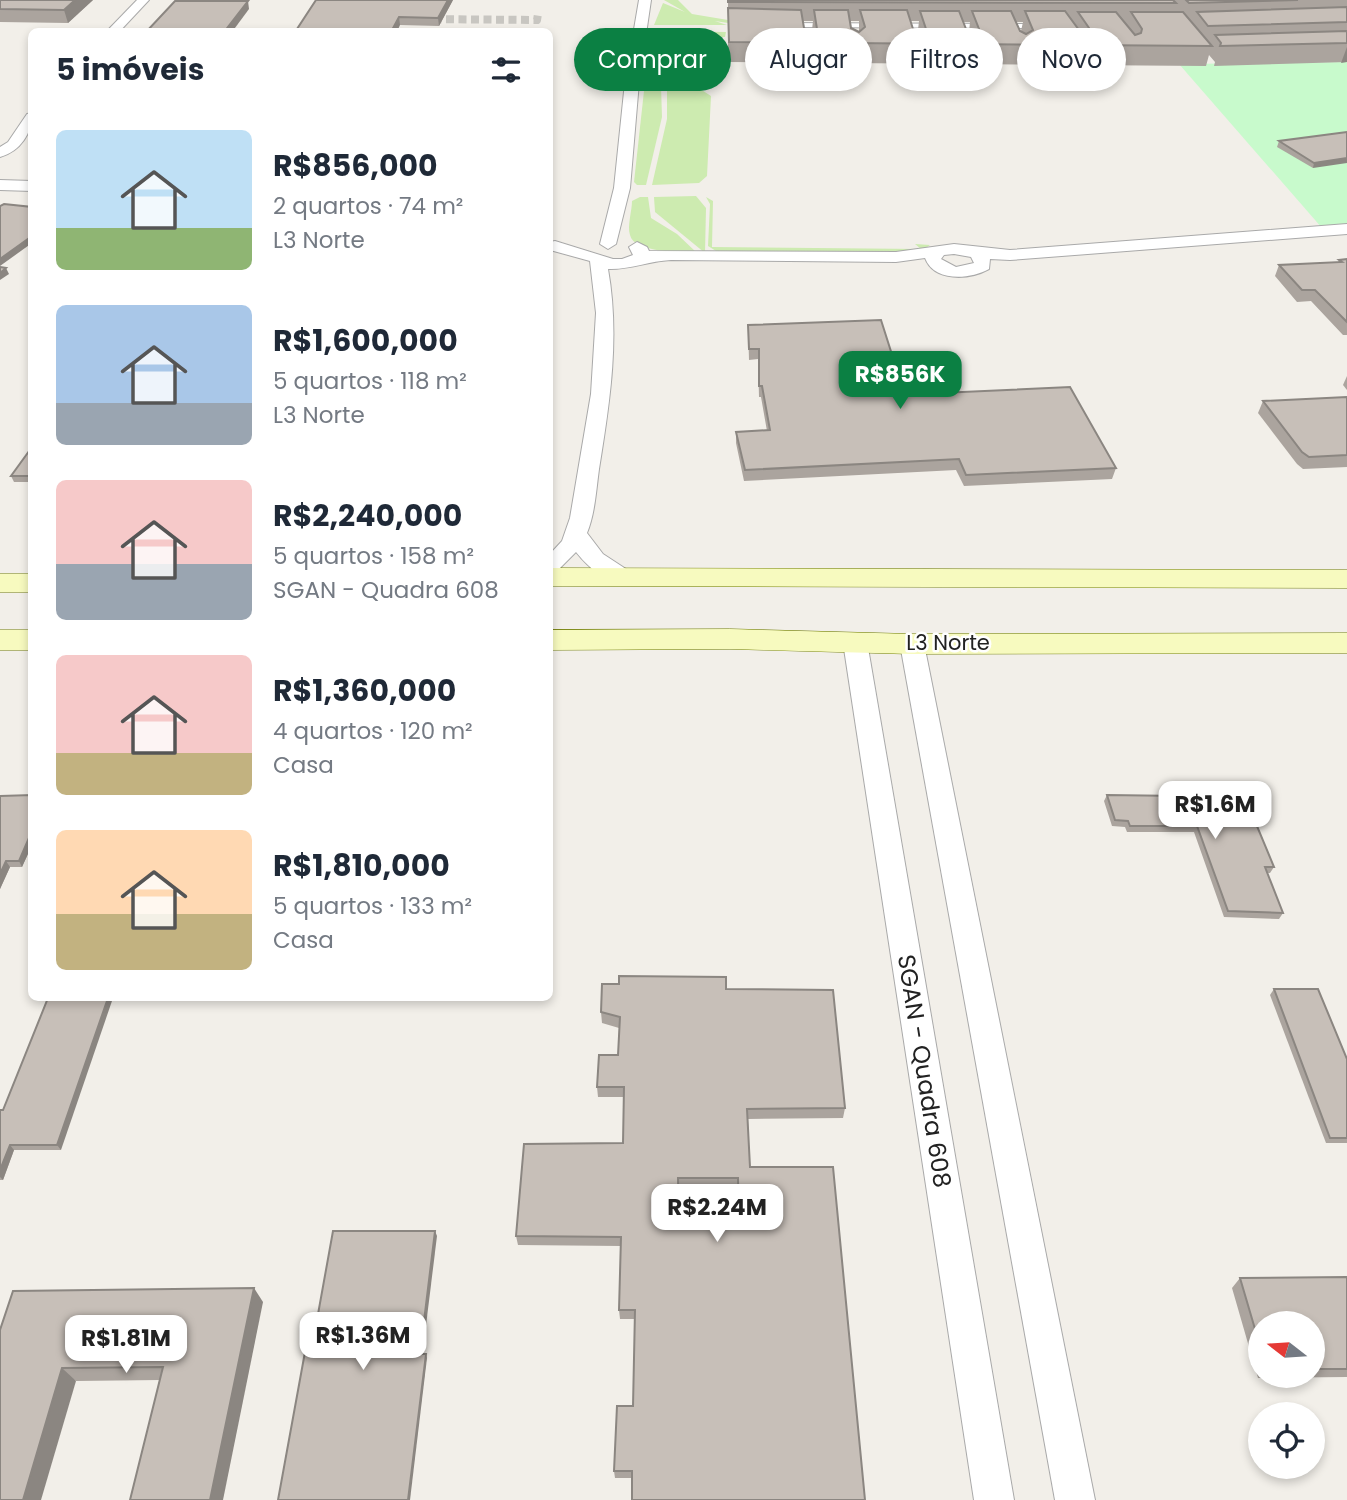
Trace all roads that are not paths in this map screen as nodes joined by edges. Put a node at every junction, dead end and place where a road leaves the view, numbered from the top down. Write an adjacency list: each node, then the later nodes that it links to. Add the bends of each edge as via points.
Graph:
1 (143, 0): 10 (street)
2 (645, 0): 20 (street)
3 (768, 24): 4 (street)
4 (805, 25): 5 (street); 11 (street)
5 (851, 25): 6 (street); 12 (street)
6 (910, 26): 7 (street)
7 (961, 26): 8 (street)
8 (1012, 26): 9 (street); 13 (street)
9 (1054, 27)
10 (116, 28)
11 (806, 28)
12 (852, 28)
13 (1017, 38)
14 (28, 123): 15 (street, via 13,145)
15 (0, 153)
16 (4, 183): 17 (street)
17 (28, 186)
18 (1347, 229): 21 (street, via 1010,255 979,259 975,270 960,272 945,269 935,258)
19 (553, 246): 20 (street)
20 (615, 251): 21 (street); 22 (street); 22 (street, via 632,262); 23 (street)
21 (671, 255)
22 (618, 265): 23 (street)
23 (606, 295): 24 (street, via 598,409)
24 (577, 534): 25 (street); 26 (street, via 598,564)
25 (553, 562)
26 (621, 576): 27 (main road); 28 (main road)
27 (553, 577)
28 (1347, 579)
29 (0, 583): 30 (main road)
30 (28, 583)
31 (0, 640): 32 (main road)
32 (28, 640)
33 (553, 640): 34 (main road, L3 Norte)
34 (855, 642): 36 (main road, L3 Norte); 37 (street, SGAN - Quadra 608)
35 (1347, 643): 36 (main road, L3 Norte)
36 (912, 644): 38 (street)
37 (994, 1500)
38 (1075, 1500)

